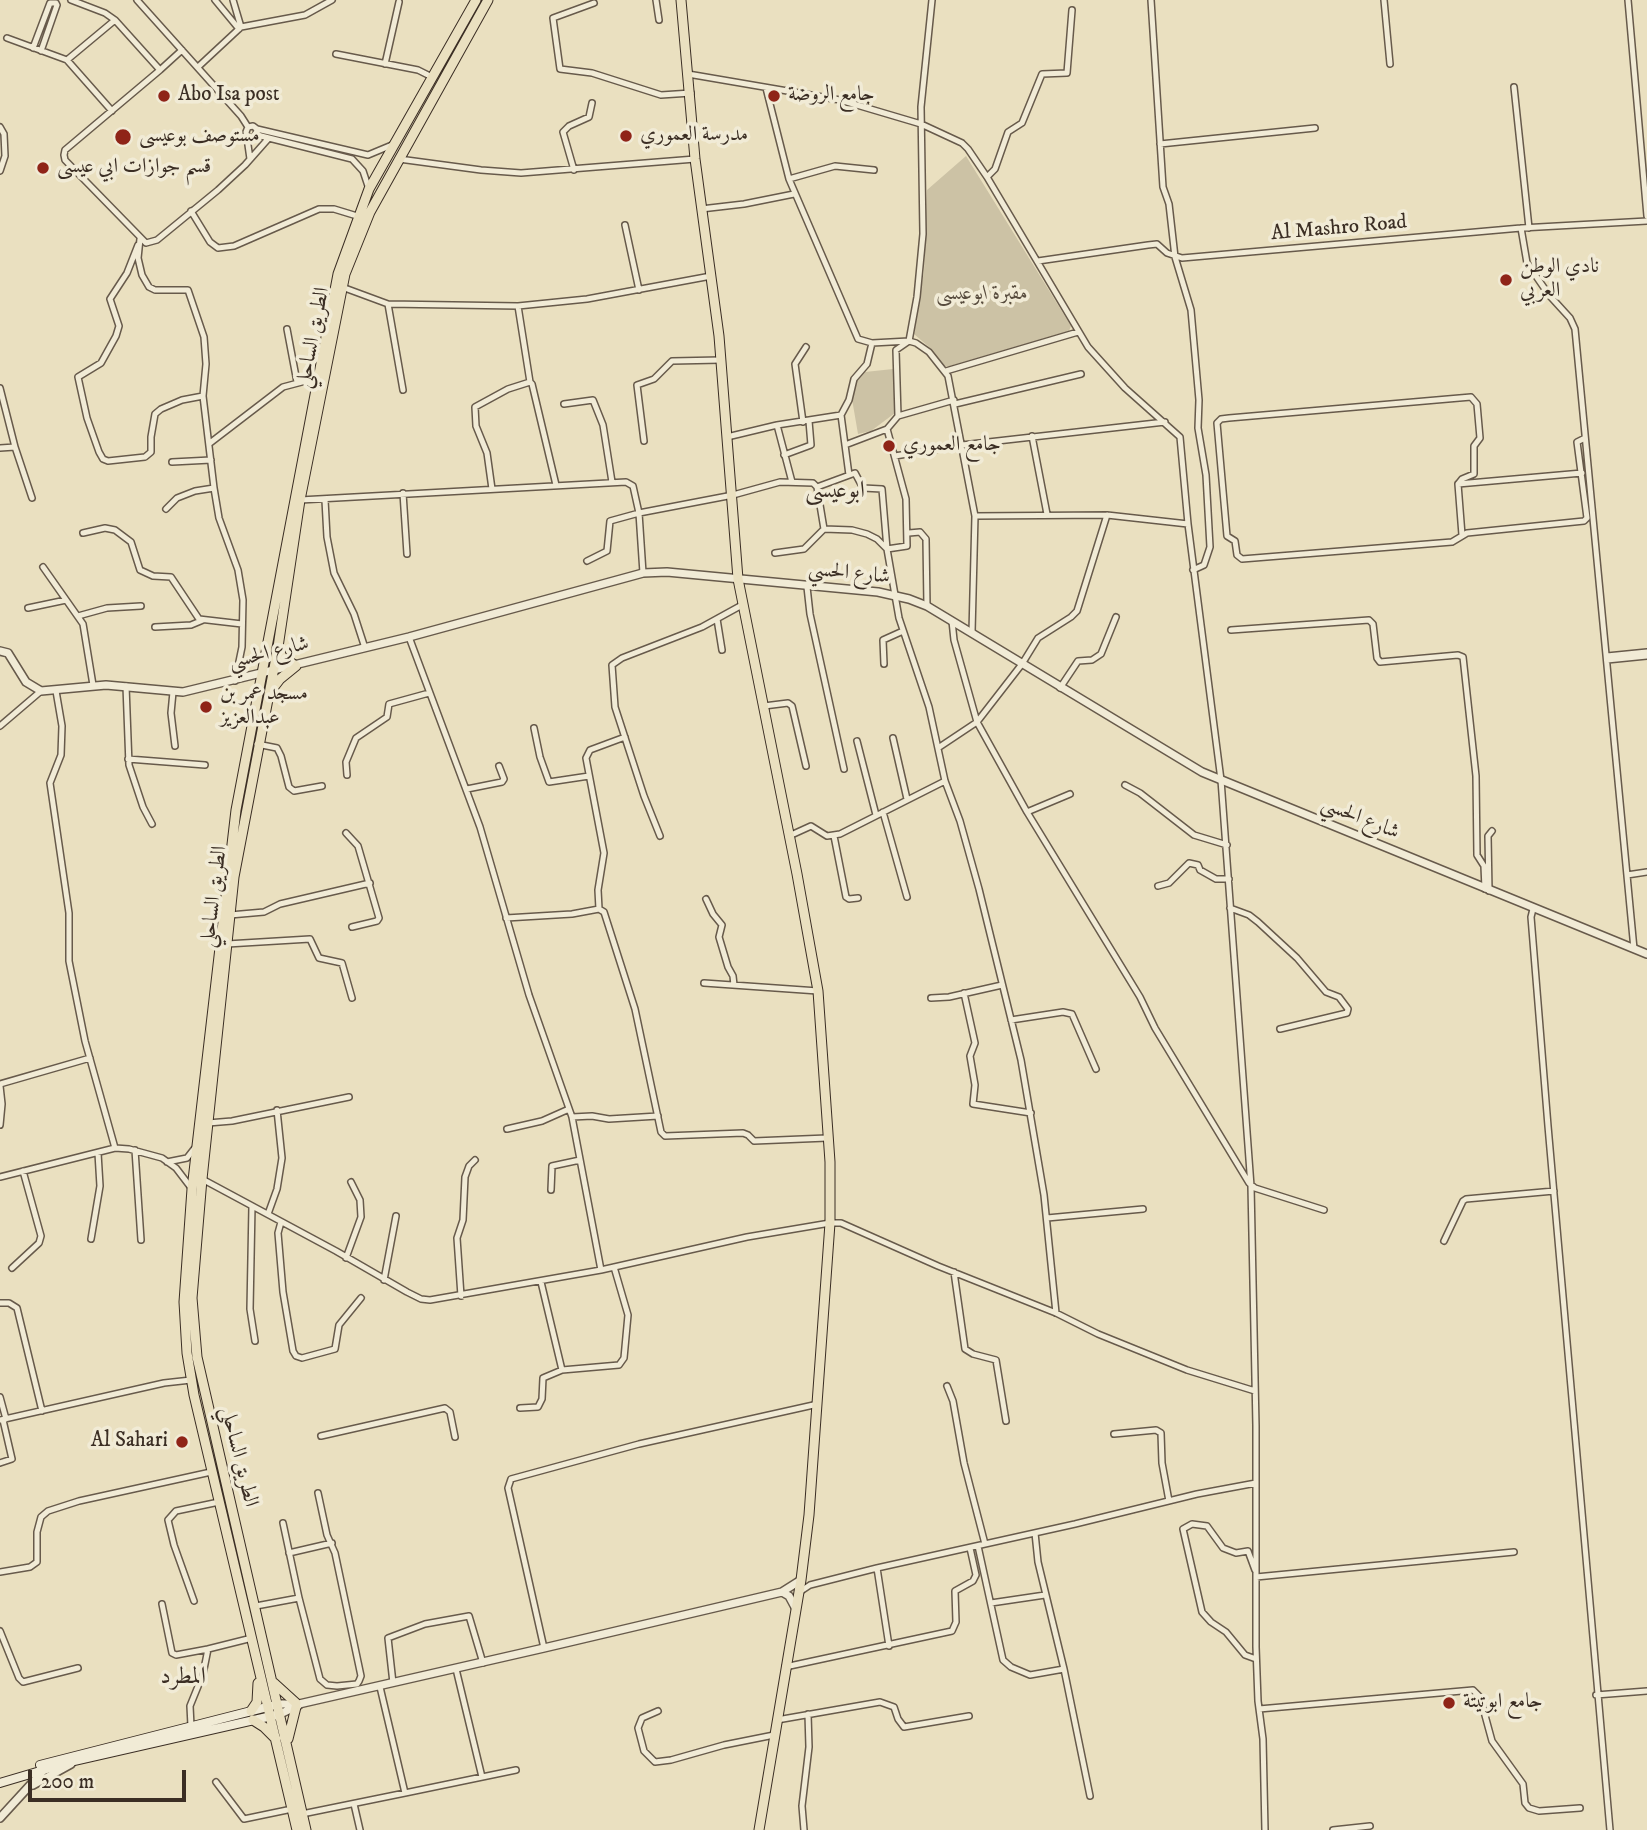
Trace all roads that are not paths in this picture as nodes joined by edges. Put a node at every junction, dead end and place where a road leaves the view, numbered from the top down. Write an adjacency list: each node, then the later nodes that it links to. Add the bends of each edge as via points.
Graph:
1 (73, 0): 17 (street)
2 (137, 0): 22 (street)
3 (215, 0): 19 (street)
4 (233, 0): 19 (street)
5 (332, 0): 19 (street, via 305,15)
6 (476, 0): 31 (main road, الطريق الساحلي)
7 (488, 0): 49 (main road, الطريق الساحلي)
8 (656, 0): 18 (street)
9 (681, 0): 30 (main road)
10 (932, 0): 37 (street)
11 (1151, 0): 44 (street)
12 (1384, 0): 27 (street)
13 (1628, 0): 45 (street)
14 (399, 2): 26 (street)
15 (594, 3): 34 (street, via 553,18 560,69 592,73 661,95)
16 (1072, 10): 54 (street, via 1068,71 1042,74 1022,123 1008,132 995,169)
17 (115, 20): 25 (street); 29 (street)
18 (659, 20)
19 (240, 28): 28 (street)
20 (7, 38): 21 (street)
21 (33, 48): 23 (street); 23 (street, via 50,3 56,3)
22 (182, 50): 28 (street); 29 (street)
23 (41, 51): 25 (street)
24 (335, 54): 26 (street)
25 (67, 60): 36 (street)
26 (385, 64): 31 (street)
27 (1390, 64)
28 (198, 67): 39 (street)
29 (160, 70): 36 (street)
30 (688, 74): 33 (street); 34 (main road)
31 (432, 77): 46 (main road, الطريق الساحلي)
32 (1514, 87): 64 (street)
33 (766, 88): 37 (street, via 840,100); 55 (street)
34 (691, 93): 50 (main road)
35 (592, 103): 51 (street, via 589,117 563,132)
36 (111, 111): 65 (street, via 65,150 65,160)
37 (921, 124): 54 (street, via 962,143); 75 (street, via 923,234)
38 (0, 127): 53 (street, via 5,156)
39 (248, 127): 41 (street, via 253,126); 42 (street)
40 (1315, 128): 44 (street)
41 (257, 134): 42 (street); 43 (street); 46 (street, via 368,155); 47 (street)
42 (247, 137): 48 (street)
43 (268, 139): 47 (street); 56 (street, via 352,159 363,171)
44 (1160, 144): 66 (street)
45 (1644, 144): 61 (street)
46 (392, 145): 56 (main road, الطريق الساحلي)
47 (259, 148): 48 (street)
48 (250, 159): 59 (street)
49 (398, 159): 51 (street, via 521,173); 69 (main road, الطريق الساحلي, via 370,212)
50 (695, 159): 51 (street); 58 (main road)
51 (574, 170)
52 (874, 170): 55 (street, via 835,166)
53 (0, 171)
54 (987, 177): 67 (street)
55 (789, 179): 57 (street)
56 (369, 189): 60 (main road, الطريق الساحلي)
57 (794, 194): 58 (street); 76 (street, via 854,333)
58 (701, 209): 68 (main road)
59 (191, 211): 60 (street, via 218,248 234,246 319,209); 65 (street, via 157,240)
60 (357, 216): 81 (main road, الطريق الساحلي, via 338,274)
61 (1647, 219): 64 (street, Al Mashro Road)
62 (625, 225): 70 (street)
63 (1521, 228): 64 (street, Al Mashro Road); 66 (street, Al Mashro Road); 97 (street, via 1527,263 1575,329)
64 (1529, 228)
65 (141, 239): 86 (street, via 138,258 149,287 188,290 192,297 204,337); 86 (street, via 110,299 119,326 116,336 101,363 78,377 103,459 145,457 151,452 155,414 182,400)
66 (1175, 257): 67 (street, Al Mashro Road, via 1157,244 1148,244); 137 (street, via 1191,310 1198,428 1206,475 1209,554 1201,568)
67 (1038, 261): 74 (street)
68 (710, 276): 70 (street); 78 (main road)
69 (342, 287): 71 (street); 120 (main road, الطريق الساحلي)
70 (639, 290): 72 (street)
71 (388, 304): 72 (street); 85 (street)
72 (518, 306): 83 (street)
73 (287, 329): 82 (street)
74 (1077, 332): 79 (street); 92 (street, via 1125,388)
75 (909, 341): 76 (street); 79 (street, via 929,352); 90 (street, via 896,350)
76 (872, 343): 89 (street, via 867,364 854,379)
77 (806, 346): 91 (street, via 795,364)
78 (721, 360): 96 (main road); 98 (street, via 672,361 654,379 637,384)
79 (946, 371): 87 (street)
80 (1082, 374): 87 (street)
81 (317, 378): 82 (street); 168 (main road, الطريق الساحلي)
82 (297, 382): 99 (street, via 283,387)
83 (530, 382): 113 (street); 116 (street, via 475,407)
84 (0, 388): 102 (street)
85 (404, 390)
86 (204, 396): 99 (street)
87 (955, 402): 90 (street); 101 (street)
88 (564, 404): 110 (street, via 593,400 603,425)
89 (841, 415): 91 (street); 100 (street)
90 (898, 416): 94 (street)
91 (806, 421): 93 (street); 104 (street, via 811,445)
92 (1165, 422): 95 (street); 127 (street, via 1180,438)
93 (777, 425): 96 (street); 104 (street)
94 (887, 429): 100 (street); 105 (street)
95 (1032, 436): 101 (street); 124 (street)
96 (726, 438): 118 (main road)
97 (1585, 438): 108 (street, via 1577,442); 163 (street)
98 (644, 441)
99 (210, 443): 106 (street)
100 (845, 445): 109 (street)
101 (962, 445): 105 (street); 126 (street)
102 (15, 447): 103 (street); 119 (street)
103 (0, 449)
104 (785, 455): 111 (street)
105 (895, 456): 130 (street)
106 (211, 460): 107 (street); 115 (street)
107 (172, 462)
108 (1582, 473): 112 (street); 131 (street, via 1585,520)
109 (849, 475): 114 (street); 132 (street, via 857,474 863,488 883,489)
110 (612, 482): 113 (street); 123 (street, via 632,485)
111 (792, 482): 114 (street); 118 (street)
112 (1458, 484): 131 (street); 131 (street, via 1474,474 1474,446 1480,438 1477,404 1469,397 1229,418 1217,425 1227,536 1236,543 1241,559 1452,542)
113 (556, 485): 116 (street)
114 (817, 487): 128 (street)
115 (215, 488): 122 (street, via 177,498); 152 (street, via 224,537 238,570)
116 (492, 489): 117 (street)
117 (402, 494): 121 (street); 134 (street)
118 (733, 495): 123 (street); 139 (main road)
119 (32, 498)
120 (300, 500): 121 (street); 158 (main road, الطريق الساحلي)
121 (325, 500): 159 (street, via 334,573)
122 (166, 509)
123 (639, 513): 135 (street, via 610,521 607,551); 138 (street)
124 (1047, 514): 125 (street); 126 (street)
125 (1107, 515): 127 (street); 165 (street, via 1077,611 1038,638)
126 (975, 516): 156 (street)
127 (1188, 524): 137 (street)
128 (824, 529): 132 (street, via 867,534); 133 (street, via 804,549)
129 (83, 533): 150 (street, via 115,530 131,542 140,570 171,577)
130 (909, 533): 132 (street, via 907,546); 145 (street, via 920,532 926,539)
131 (1462, 535)
132 (887, 549): 141 (street)
133 (775, 553)
134 (407, 554)
135 (587, 561)
136 (43, 567): 142 (street)
137 (1194, 570): 195 (street)
138 (643, 573): 139 (street, شارع الحسي); 157 (street, شارع الحسي)
139 (738, 579): 140 (street, شارع الحسي); 143 (main road)
140 (807, 587): 141 (street, شارع الحسي); 192 (street)
141 (895, 596): 145 (street, شارع الحسي); 155 (street)
142 (66, 600): 146 (street); 147 (street)
143 (742, 605): 149 (street); 178 (main road)
144 (141, 606): 147 (street, via 107,608)
145 (927, 606): 151 (street, شارع الحسي)
146 (28, 608)
147 (78, 617): 170 (street, via 85,632)
148 (1116, 617): 172 (street, via 1101,654 1078,661)
149 (717, 619): 160 (street); 182 (street, via 613,662 611,685)
150 (203, 620): 152 (street); 153 (street)
151 (952, 621): 156 (street, شارع الحسي); 179 (street)
152 (242, 624): 169 (street)
153 (155, 627)
154 (1231, 630): 217 (street, via 1369,620 1380,662 1463,657 1476,776 1477,855 1484,866)
155 (903, 631): 164 (street, via 883,640); 187 (street)
156 (972, 632): 165 (street, شارع الحسي)
157 (409, 637): 159 (street, شارع الحسي); 176 (street)
158 (278, 647): 166 (main road, via 282,657); 167 (main road, الطريق الساحلي)
159 (365, 648): 166 (street, شارع الحسي)
160 (722, 650)
161 (0, 651): 173 (street, via 8,653 26,682)
162 (1647, 654): 163 (street)
163 (1607, 658): 213 (street)
164 (884, 664)
165 (1022, 664): 172 (street, شارع الحسي); 179 (street)
166 (296, 666): 167 (street, شارع الحسي); 177 (main road)
167 (272, 671): 168 (street, شارع الحسي); 177 (main road, الطريق الساحلي)
168 (260, 675): 169 (street, شارع الحسي); 252 (main road, الطريق الساحلي, via 231,842)
169 (235, 681): 175 (street, شارع الحسي)
170 (93, 685): 171 (street, شارع الحسي); 174 (street, شارع الحسي)
171 (126, 686): 175 (street, شارع الحسي); 188 (street)
172 (1060, 688): 195 (street, شارع الحسي)
173 (41, 691): 174 (street, شارع الحسي); 180 (street)
174 (56, 691): 239 (street, via 61,755 50,787 69,913 69,961)
175 (173, 692): 186 (street)
176 (429, 693): 193 (street, via 389,704 387,718 356,738 346,762); 199 (street)
177 (268, 696): 185 (main road, الطريق الساحلي)
178 (764, 706): 191 (street, via 792,706); 209 (main road)
179 (977, 722): 187 (street); 203 (street)
180 (0, 726)
181 (534, 728): 194 (street, via 549,782)
182 (625, 737): 194 (street, via 590,750 586,758); 208 (street)
183 (893, 738): 201 (street)
184 (857, 741): 204 (street)
185 (257, 744): 198 (street, via 276,748 290,789 297,792); 224 (main road, الطريق الساحلي)
186 (175, 746)
187 (938, 748): 196 (street)
188 (128, 759): 189 (street); 205 (street)
189 (205, 765)
190 (499, 766): 199 (street, via 502,782)
191 (807, 766)
192 (844, 769)
193 (347, 775)
194 (589, 776): 222 (street, via 604,853)
195 (1221, 780): 211 (street); 217 (street, شارع الحسي)
196 (945, 781): 201 (street); 232 (street)
197 (1125, 785): 211 (street, via 1194,835)
198 (322, 786)
199 (467, 789): 225 (street)
200 (1070, 794): 203 (street)
201 (907, 799): 202 (street)
202 (883, 812): 204 (street); 218 (street)
203 (1027, 812): 263 (street)
204 (876, 815): 210 (street)
205 (152, 824)
206 (1492, 831): 217 (street, via 1488,836)
207 (346, 833): 215 (street, via 358,846)
208 (660, 836)
209 (789, 836): 210 (street, via 811,826); 233 (main road)
210 (834, 836): 219 (street, via 846,897)
211 (1227, 845): 214 (street)
212 (1647, 872): 213 (street)
213 (1627, 875): 228 (street)
214 (1229, 879): 216 (street, via 1216,879 1189,863 1169,883); 221 (street)
215 (370, 883): 224 (street, via 264,912); 226 (street, via 379,918)
216 (1158, 886)
217 (1487, 890): 223 (street, شارع الحسي)
218 (907, 897)
219 (858, 898)
220 (706, 899): 231 (street, via 722,925 719,937)
221 (1230, 908): 238 (street, via 1251,916 1348,1009 1347,1013); 263 (street)
222 (599, 909): 225 (street); 246 (street, via 607,916 635,1009)
223 (1533, 909): 228 (street, شارع الحسي); 266 (street)
224 (230, 915): 227 (main road, الطريق الساحلي)
225 (506, 918): 243 (street)
226 (352, 927)
227 (227, 944): 235 (street, via 310,939 319,958 342,962); 248 (main road, الطريق الساحلي)
228 (1634, 949): 229 (street, شارع الحسي)
229 (1647, 954)
230 (704, 983): 231 (street)
231 (734, 985): 233 (street)
232 (1002, 985): 234 (street); 237 (street)
233 (818, 992): 251 (main road)
234 (964, 993): 236 (street); 245 (street, via 975,1043 970,1055 973,1104)
235 (352, 998)
236 (931, 998)
237 (1012, 1020): 240 (street, via 1072,1014); 245 (street)
238 (1280, 1029)
239 (90, 1058): 241 (street); 253 (street)
240 (1096, 1069)
241 (0, 1085): 249 (street)
242 (349, 1097): 244 (street)
243 (569, 1109): 247 (street); 250 (street)
244 (277, 1110): 248 (street); 270 (street, via 282,1158)
245 (1031, 1113): 272 (street)
246 (658, 1116): 247 (street); 251 (street, via 661,1132 667,1137 743,1133 754,1141)
247 (572, 1117): 257 (street)
248 (208, 1123): 261 (main road, الطريق الساحلي)
249 (0, 1125)
250 (507, 1129)
251 (827, 1138): 274 (main road)
252 (197, 1145): 258 (street, via 187,1158); 264 (main road, الطريق الساحلي)
253 (115, 1148): 254 (street); 255 (street)
254 (135, 1150): 258 (street); 276 (street)
255 (98, 1153): 259 (street); 275 (street, via 100,1186)
256 (475, 1160): 285 (street, via 465,1177 463,1220 457,1238)
257 (580, 1160): 265 (street, via 552,1166); 281 (street)
258 (167, 1162): 264 (street)
259 (23, 1171): 260 (street); 280 (street, via 41,1236)
260 (0, 1177)
261 (202, 1179): 267 (street); 328 (main road, الطريق الساحلي, via 192,1298 197,1357)
262 (351, 1182): 278 (street, via 360,1200 361,1217)
263 (1251, 1186): 269 (street); 293 (street)
264 (192, 1189): 291 (main road, الطريق الساحلي, via 184,1302)
265 (551, 1190)
266 (1554, 1191): 277 (street, via 1466,1199); 346 (street)
267 (252, 1206): 270 (street); 289 (street, via 250,1309)
268 (1143, 1209): 272 (street)
269 (1324, 1210)
270 (268, 1214): 273 (street)
271 (396, 1216): 283 (street)
272 (1047, 1218): 288 (street)
273 (281, 1223): 278 (street); 286 (street, via 283,1292 296,1356 335,1349 339,1325)
274 (830, 1223): 279 (street); 282 (street, via 841,1223); 295 (main road)
275 (91, 1239)
276 (141, 1240)
277 (1444, 1241)
278 (346, 1258): 283 (street)
279 (614, 1267): 281 (street); 290 (street, via 628,1315 624,1361)
280 (12, 1268)
281 (601, 1270): 284 (street)
282 (954, 1272): 288 (street); 299 (street, via 965,1349 996,1360)
283 (384, 1280): 285 (street, via 421,1299)
284 (541, 1282): 285 (street); 290 (street)
285 (461, 1296)
286 (361, 1298)
287 (0, 1303): 297 (street, via 17,1308)
288 (1056, 1312): 293 (street, via 1187,1370)
289 (255, 1341)
290 (562, 1370): 296 (street, via 542,1378 538,1407)
291 (191, 1380): 297 (street); 304 (main road, الطريق الساحلي)
292 (947, 1386): 312 (street)
293 (1255, 1391): 305 (street)
294 (0, 1397): 298 (street)
295 (818, 1404): 320 (main road); 333 (street, via 639,1444 511,1479 508,1488)
296 (520, 1408)
297 (42, 1411): 298 (street)
298 (3, 1420): 303 (street, via 12,1459)
299 (1006, 1421)
300 (1114, 1434): 307 (street, via 1161,1433)
301 (321, 1436): 302 (street, via 445,1408)
302 (455, 1437)
303 (0, 1463)
304 (211, 1472): 308 (main road, الطريق الساحلي); 318 (street, via 48,1511 37,1532 37,1562)
305 (1256, 1483): 307 (street); 319 (street)
306 (317, 1493): 311 (street)
307 (1169, 1501): 310 (street)
308 (219, 1502): 325 (street, via 176,1511 168,1521); 331 (main road, الطريق الساحلي)
309 (283, 1523): 316 (street)
310 (1035, 1534): 312 (street); 323 (street)
311 (331, 1543): 316 (street); 324 (street, via 361,1676 357,1684 327,1685 320,1679)
312 (985, 1544): 313 (street)
313 (978, 1546): 314 (street); 326 (street)
314 (970, 1548): 317 (street); 332 (street, via 976,1575 955,1591 954,1629)
315 (1514, 1552): 319 (street)
316 (289, 1553): 324 (street)
317 (877, 1568): 322 (street); 332 (street)
318 (0, 1572)
319 (1256, 1574): 335 (street); 335 (street, via 1248,1552 1223,1548 1207,1526 1183,1528 1202,1612)
320 (801, 1580): 321 (street); 322 (main road)
321 (782, 1592): 329 (street); 333 (street)
322 (799, 1592): 329 (main road)
323 (1045, 1595): 326 (street); 340 (street)
324 (299, 1598): 328 (street)
325 (194, 1601)
326 (991, 1603): 340 (street, via 1006,1663 1030,1675)
327 (162, 1604): 334 (street, via 172,1653)
328 (256, 1606): 342 (main road, الطريق الساحلي)
329 (796, 1609): 337 (main road)
330 (0, 1631): 338 (street, via 23,1682)
331 (252, 1638): 334 (street); 341 (main road, الطريق الساحلي)
332 (889, 1646): 337 (street)
333 (544, 1648): 336 (street)
334 (208, 1649): 355 (street, via 190,1706)
335 (1256, 1659): 348 (street)
336 (483, 1662): 339 (street); 343 (street, via 469,1616 425,1624 388,1638)
337 (785, 1667): 354 (main road)
338 (78, 1668)
339 (456, 1669): 343 (street); 363 (street)
340 (1064, 1669): 368 (street)
341 (260, 1671): 349 (main road, الطريق الساحلي); 352 (main road)
342 (273, 1681): 347 (main road); 349 (main road, الطريق الساحلي)
343 (393, 1684): 344 (street)
344 (380, 1687): 347 (street); 367 (street)
345 (1647, 1691): 346 (street)
346 (1596, 1695): 382 (street)
347 (297, 1705): 349 (street); 358 (main road)
348 (1259, 1709): 370 (street, via 1473,1690 1480,1697 1492,1741 1523,1784 1529,1808); 380 (street)
349 (274, 1710): 352 (main road); 357 (main road, الطريق الساحلي); 358 (main road, الطريق الساحلي)
350 (659, 1711): 356 (street, via 642,1718 638,1728 644,1752 654,1762)
351 (808, 1714): 353 (street, via 880,1702 894,1707 904,1727); 354 (street); 379 (street)
352 (252, 1716): 355 (main road); 357 (main road); 359 (main road)
353 (969, 1716)
354 (776, 1720): 356 (main road)
355 (191, 1726): 360 (main road)
356 (774, 1735): 378 (main road)
357 (276, 1739): 371 (main road, الطريق الساحلي)
358 (288, 1744): 372 (main road, الطريق الساحلي)
359 (74, 1761): 360 (main road); 366 (street)
360 (46, 1766): 362 (main road); 365 (main road); 366 (street)
361 (516, 1770): 363 (street)
362 (0, 1777)
363 (482, 1777): 367 (street)
364 (216, 1782): 371 (street, via 244,1819)
365 (0, 1783)
366 (32, 1785): 373 (street)
367 (405, 1793): 369 (street)
368 (1090, 1796)
369 (354, 1804): 372 (street); 377 (street)
370 (1580, 1808)
371 (292, 1809): 375 (main road, الطريق الساحلي)
372 (302, 1814): 376 (main road, الطريق الساحلي)
373 (0, 1818)
374 (1370, 1826): 381 (street)
375 (297, 1830)
376 (306, 1830)
377 (360, 1830)
378 (759, 1830)
379 (804, 1830)
380 (1265, 1830)
381 (1333, 1830)
382 (1609, 1830)

